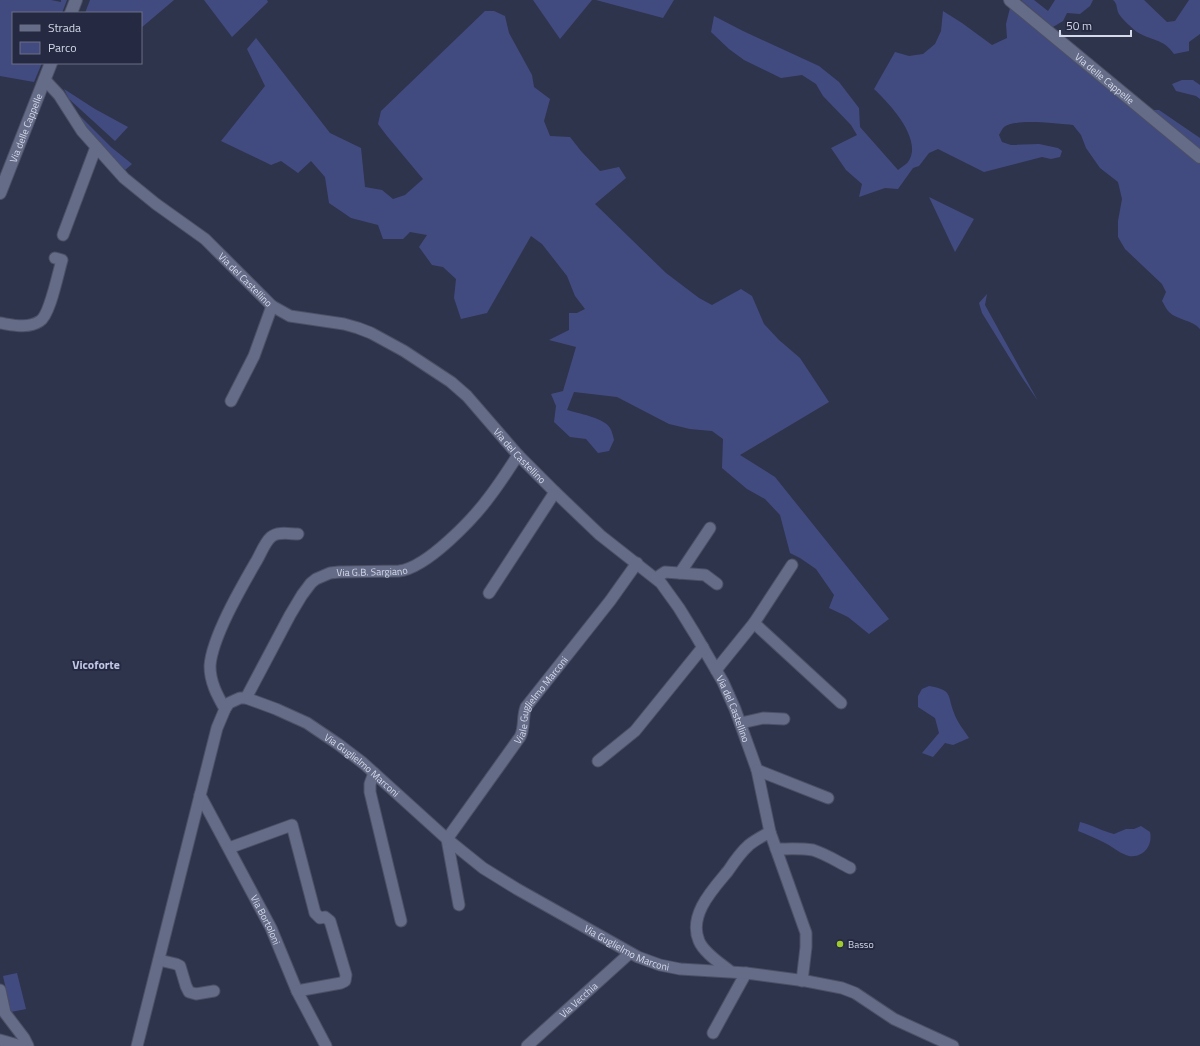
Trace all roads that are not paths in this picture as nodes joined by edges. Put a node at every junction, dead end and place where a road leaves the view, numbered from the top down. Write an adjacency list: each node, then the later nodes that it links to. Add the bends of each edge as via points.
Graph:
1 (76, 0): 3 (main road)
2 (1010, 0): 7 (main road, Via delle Cappelle)
3 (71, 12)
4 (51, 64): 5 (main road, Via delle Cappelle)
5 (45, 80): 6 (street, Via del Castellino, via 59,95 82,131); 8 (main road, Via delle Cappelle)
6 (96, 147): 9 (street); 11 (street, Via del Castellino, via 124,178 145,196 205,239)
7 (1200, 157)
8 (0, 193)
9 (63, 234)
10 (55, 258): 12 (street, via 62,260 44,318 25,326)
11 (272, 306): 13 (street, via 254,356); 14 (street, Via del Castellino, via 290,316 358,328 404,351 460,390)
12 (0, 323)
13 (231, 401)
14 (518, 455): 15 (street, Via del Castellino); 27 (street, Via G.B. Sargiano, via 478,511 447,542 419,564 399,571 330,573 311,583 290,615)
15 (555, 492): 18 (street, Via del Castellino, via 600,535); 23 (street)
16 (710, 528): 20 (street)
17 (298, 534): 29 (street, via 278,533 271,537 241,589 218,637 210,671 213,687)
18 (637, 563): 21 (street, Via del Castellino); 38 (street, Viale Guglielmo Marconi, via 526,707 520,738)
19 (792, 565): 24 (street)
20 (680, 573): 21 (street, via 665,572); 22 (street, via 705,575)
21 (656, 578): 25 (street, Via del Castellino, via 670,595)
22 (717, 584)
23 (489, 593)
24 (754, 623): 26 (street); 28 (street)
25 (703, 647): 26 (street, Via del Castellino); 32 (street, via 636,731)
26 (716, 670): 31 (street, Via del Castellino)
27 (246, 698): 29 (street, via 229,703); 34 (street, Via Guglielmo Marconi, via 307,723 348,751)
28 (841, 703)
29 (225, 709): 35 (street, via 217,728)
30 (784, 720): 31 (street, via 763,718)
31 (741, 723): 33 (street, Via del Castellino)
32 (598, 761)
33 (757, 770): 36 (street); 37 (street, Via del Castellino)
34 (374, 774): 38 (street, Via Guglielmo Marconi); 43 (street, via 370,792)
35 (200, 795): 39 (street, Via Bortoloni); 45 (street)
36 (828, 798)
37 (770, 832): 40 (street, Via del Castellino); 46 (street, via 743,851 709,895 698,917 699,941)
38 (447, 839): 42 (street); 44 (street, Via Guglielmo Marconi, via 500,879)
39 (229, 848): 51 (street, Via Bortoloni, via 271,928); 51 (street, via 292,825 315,913 320,918 325,917 330,921 346,975 345,981 341,983)
40 (776, 849): 41 (street, via 813,850); 48 (street, Via del Castellino, via 806,933)
41 (850, 868)
42 (458, 905)
43 (401, 921)
44 (630, 953): 46 (street, Via Guglielmo Marconi, via 669,967); 58 (street, Via Vecchia)
45 (158, 960): 50 (street, via 180,966 189,992 196,994); 56 (street)
46 (730, 971): 47 (street, Via Guglielmo Marconi)
47 (746, 973): 48 (street, Via Guglielmo Marconi); 52 (street)
48 (804, 981): 59 (street, Via Guglielmo Marconi, via 855,993 894,1019)
49 (0, 990): 55 (street, via 5,1013)
50 (214, 991)
51 (297, 991): 57 (street, Via Bortoloni)
52 (713, 1033)
53 (0, 1040): 54 (street)
54 (21, 1046)
55 (28, 1046)
56 (137, 1046)
57 (326, 1046)
58 (527, 1046)
59 (953, 1046)

